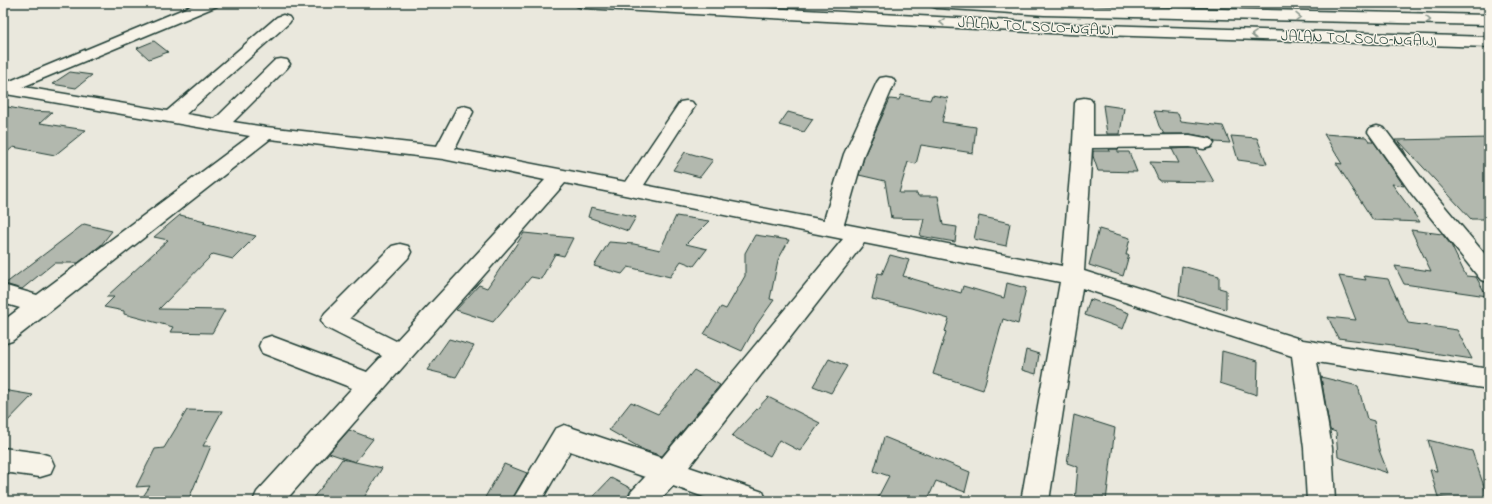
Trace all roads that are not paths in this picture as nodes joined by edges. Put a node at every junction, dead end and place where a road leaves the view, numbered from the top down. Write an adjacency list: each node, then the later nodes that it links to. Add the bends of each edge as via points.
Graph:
1 (211, 3): 9 (main road)
2 (583, 3): 6 (main road, JALAN TOL SOLO–NGAWI, one-way to 2, via 1062,28)
3 (937, 3): 5 (main road, JALAN TOL SOLO–NGAWI, one-way to 5, via 1044,10)
4 (283, 20): 13 (main road)
5 (1489, 20)
6 (1489, 42)
7 (281, 64): 14 (main road)
8 (886, 82): 22 (main road, via 854,154)
9 (4, 90): 13 (main road)
10 (1084, 103): 17 (main road)
11 (686, 106): 21 (main road)
12 (464, 112): 19 (main road)
13 (170, 118): 14 (main road)
14 (219, 125): 16 (main road)
15 (1377, 132): 25 (main road, via 1418,188)
16 (266, 133): 19 (main road); 28 (main road)
17 (1083, 142): 18 (main road); 26 (main road)
18 (1204, 143)
19 (443, 153): 20 (main road)
20 (560, 176): 21 (main road); 32 (main road)
21 (631, 190): 22 (main road)
22 (832, 230): 23 (main road)
23 (858, 235): 26 (main road); 37 (main road)
24 (400, 252): 32 (main road, via 333,320)
25 (1489, 274)
26 (1072, 276): 31 (main road); 42 (main road)
27 (3, 294): 28 (main road)
28 (41, 304): 29 (main road)
29 (3, 334)
30 (270, 346): 34 (main road)
31 (1303, 350): 33 (main road); 43 (main road, via 1318,448)
32 (400, 354): 34 (main road)
33 (1489, 379)
34 (372, 385): 38 (main road)
35 (3, 460): 36 (main road)
36 (40, 465)
37 (667, 473): 39 (main road, via 564,437); 40 (main road); 41 (main road)
38 (267, 501)
39 (526, 501)
40 (641, 501)
41 (753, 501)
42 (1035, 501)
43 (1321, 501)

